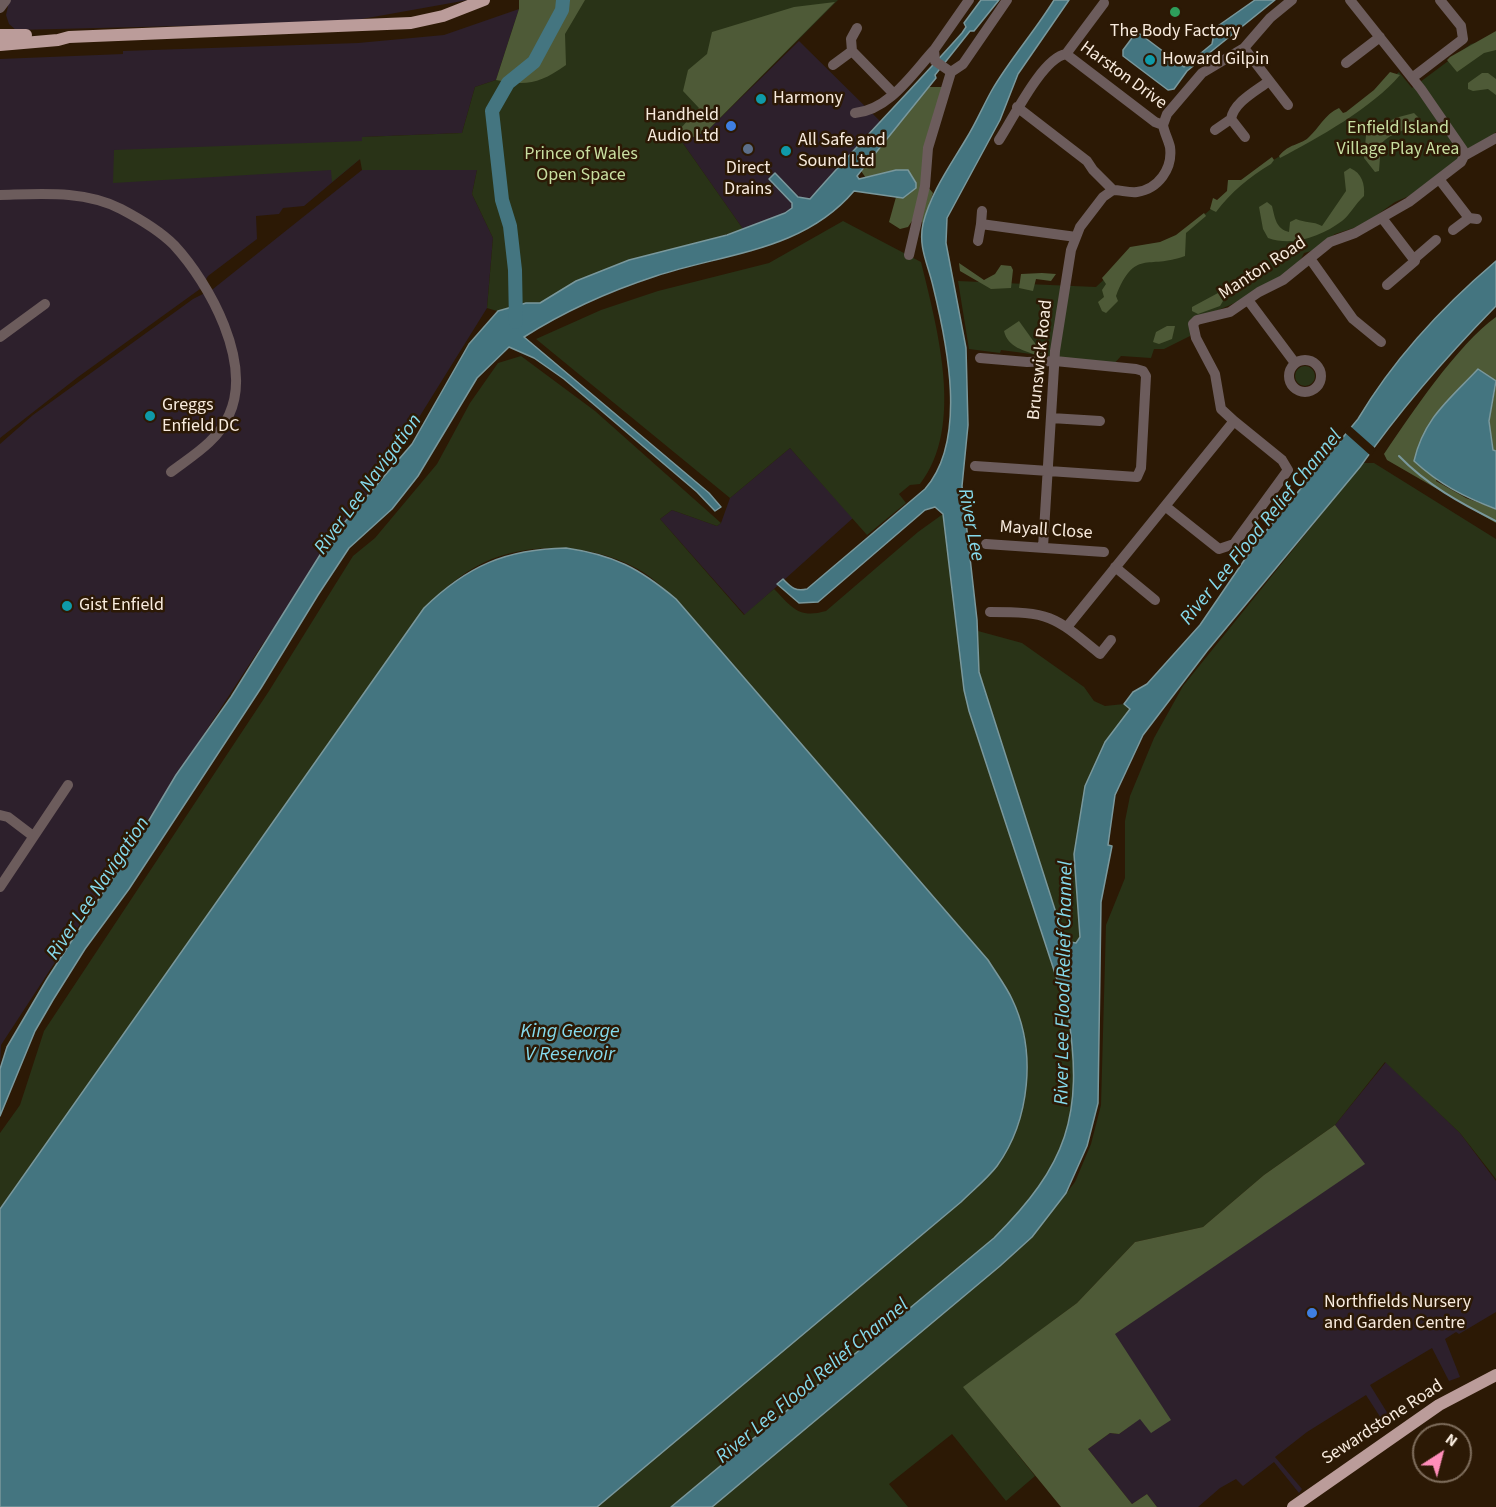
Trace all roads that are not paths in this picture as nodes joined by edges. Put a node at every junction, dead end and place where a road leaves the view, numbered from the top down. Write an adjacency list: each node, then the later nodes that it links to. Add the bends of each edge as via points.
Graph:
1 (6, 0): 9 (street)
2 (484, 0): 12 (main road, via 411,23)
3 (969, 0): 18 (street)
4 (1007, 0): 18 (street, via 963,64)
5 (1292, 0): 15 (street)
6 (1350, 0): 13 (street)
7 (1440, 0): 21 (street, via 1461,26 1463,39)
8 (1104, 3): 17 (street)
9 (0, 8)
10 (857, 28): 16 (street, via 851,39)
11 (0, 35): 12 (main road)
12 (69, 37): 14 (main road)
13 (1380, 37): 19 (street); 21 (street)
14 (0, 45)
15 (1244, 48): 22 (street); 28 (street, via 1202,73 1167,114)
16 (852, 51): 20 (street); 23 (street)
17 (1066, 54): 25 (street, Harston Drive, via 1056,57); 28 (street, Harston Drive)
18 (941, 62): 23 (street); 44 (street, via 924,186)
19 (1346, 63)
20 (833, 65)
21 (1412, 78): 33 (street)
22 (1269, 81): 24 (street); 27 (street, via 1232,111)
23 (893, 93): 26 (street, via 871,112)
24 (1288, 105)
25 (1017, 107): 32 (street, Harston Drive); 35 (street, via 1087,160)
26 (855, 113)
27 (1231, 119): 29 (street); 30 (street)
28 (1163, 125): 35 (street, via 1170,149 1162,177 1149,189)
29 (1215, 130)
30 (1245, 137)
31 (1496, 138): 33 (street, Manton Road)
32 (999, 140)
33 (1464, 156): 34 (street, Manton Road)
34 (1439, 179): 38 (street, Manton Road); 40 (street, via 1473,218)
35 (1113, 190): 41 (street, Brunswick Road, via 1089,214)
36 (0, 195): 60 (street, via 71,194 120,208 163,235 196,274 235,354 236,395 217,435)
37 (982, 211): 39 (street)
38 (1382, 218): 45 (street); 46 (street, Manton Road, via 1330,242)
39 (981, 224): 41 (street); 43 (street)
40 (1453, 230)
41 (1076, 237): 53 (street, Brunswick Road)
42 (1436, 240): 45 (street)
43 (978, 241)
44 (909, 255)
45 (1414, 259): 47 (street)
46 (1311, 260): 48 (street, Manton Road); 51 (street, via 1353,319)
47 (1387, 285)
48 (1248, 300): 54 (street); 57 (street, Manton Road, via 1222,316 1203,318 1193,324 1215,374 1221,409)
49 (45, 304): 50 (street)
50 (0, 337)
51 (1380, 342)
52 (980, 358): 53 (street)
53 (1055, 361): 55 (street, Brunswick Road); 59 (street, via 1143,371 1146,376 1141,468 1140,475 1129,477)
54 (1295, 363): 54 (street, via 1289,376 1293,385 1301,391 1317,392 1321,375 1318,366 1304,360)
55 (1051, 418): 56 (street); 59 (street, Brunswick Road)
56 (1100, 421)
57 (1233, 421): 61 (street); 61 (street, via 1282,460 1288,470 1234,544 1219,549)
58 (975, 466): 59 (street)
59 (1048, 471): 63 (street, Brunswick Road)
60 (171, 472)
61 (1165, 506): 65 (street)
62 (986, 544): 63 (street, Mayall Close)
63 (1043, 548): 64 (street, Mayall Close)
64 (1104, 552)
65 (1115, 567): 66 (street); 68 (street)
66 (1155, 600)
67 (990, 612): 68 (street, via 1034,612)
68 (1067, 627): 69 (street, via 1100,654)
69 (1112, 640)
70 (68, 785): 72 (street)
71 (0, 816): 72 (street, via 8,817)
72 (33, 836): 73 (street)
73 (0, 887)
74 (1496, 1375): 75 (main road, Sewardstone Road, via 1439,1405)
75 (1293, 1507)

